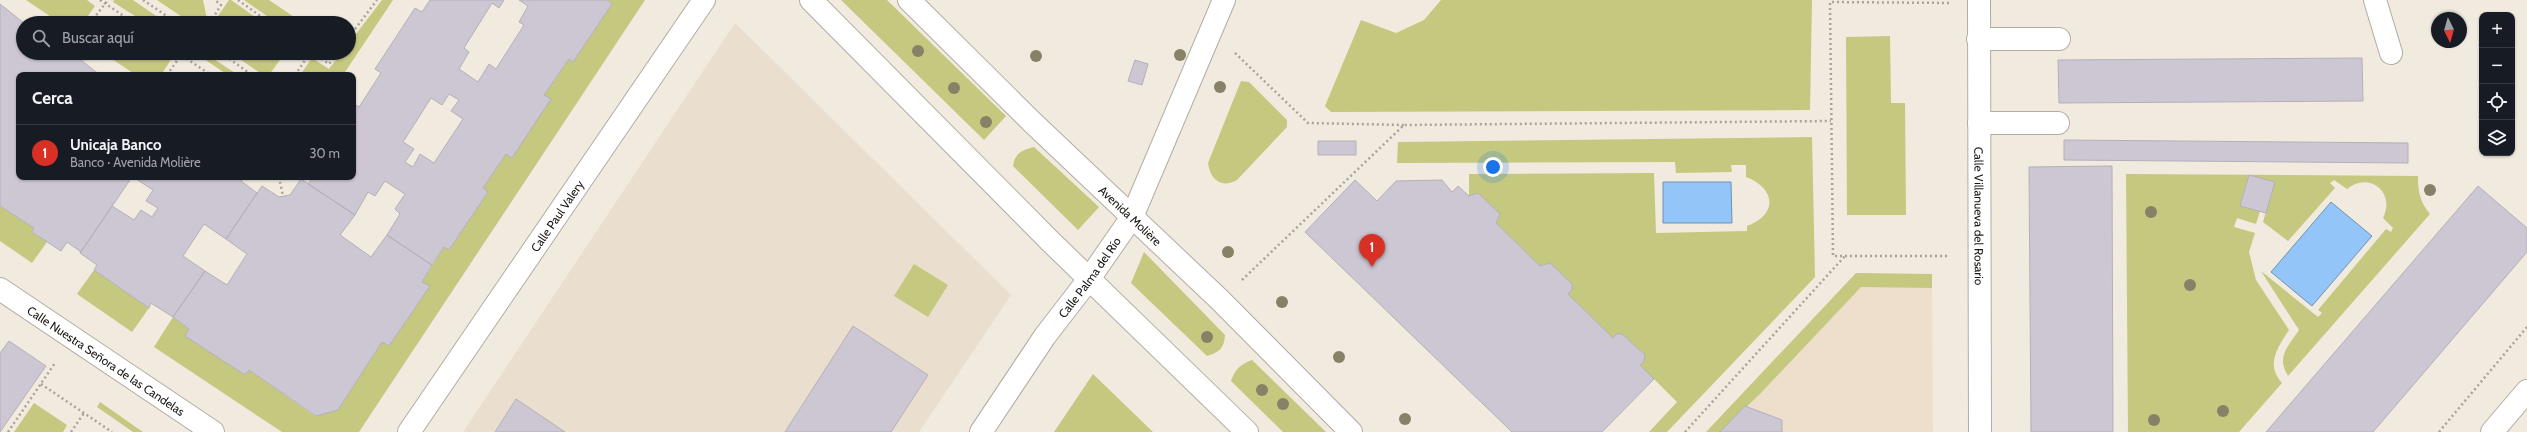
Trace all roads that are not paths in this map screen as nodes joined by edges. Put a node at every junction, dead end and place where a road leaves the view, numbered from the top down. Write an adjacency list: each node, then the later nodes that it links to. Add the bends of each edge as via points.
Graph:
1 (704, 0): 17 (street, Calle Paul Valery)
2 (811, 0): 13 (street)
3 (909, 0): 12 (street, Avenida Molière)
4 (1224, 0): 12 (street, Calle Palma del Río)
5 (2375, 0): 9 (street)
6 (1979, 2): 7 (street, Calle Villanueva del Rosario)
7 (1978, 39): 8 (street); 10 (street, Calle Villanueva del Rosario)
8 (2059, 39)
9 (2391, 54)
10 (1979, 123): 11 (street); 21 (street, Calle Villanueva del Rosario)
11 (2058, 123)
12 (1132, 217): 13 (street, Calle Palma del Río); 20 (street, Avenida Molière, via 1220,300)
13 (1089, 279): 18 (street, Calle Palma del Río, via 1045,336); 19 (street)
14 (0, 289): 16 (street, Calle Nuestra Señora de las Candelas)
15 (2527, 391): 22 (street)
16 (213, 432)
17 (410, 432)
18 (981, 432)
19 (1247, 432)
20 (1351, 432)
21 (1980, 432)
22 (2492, 432)

